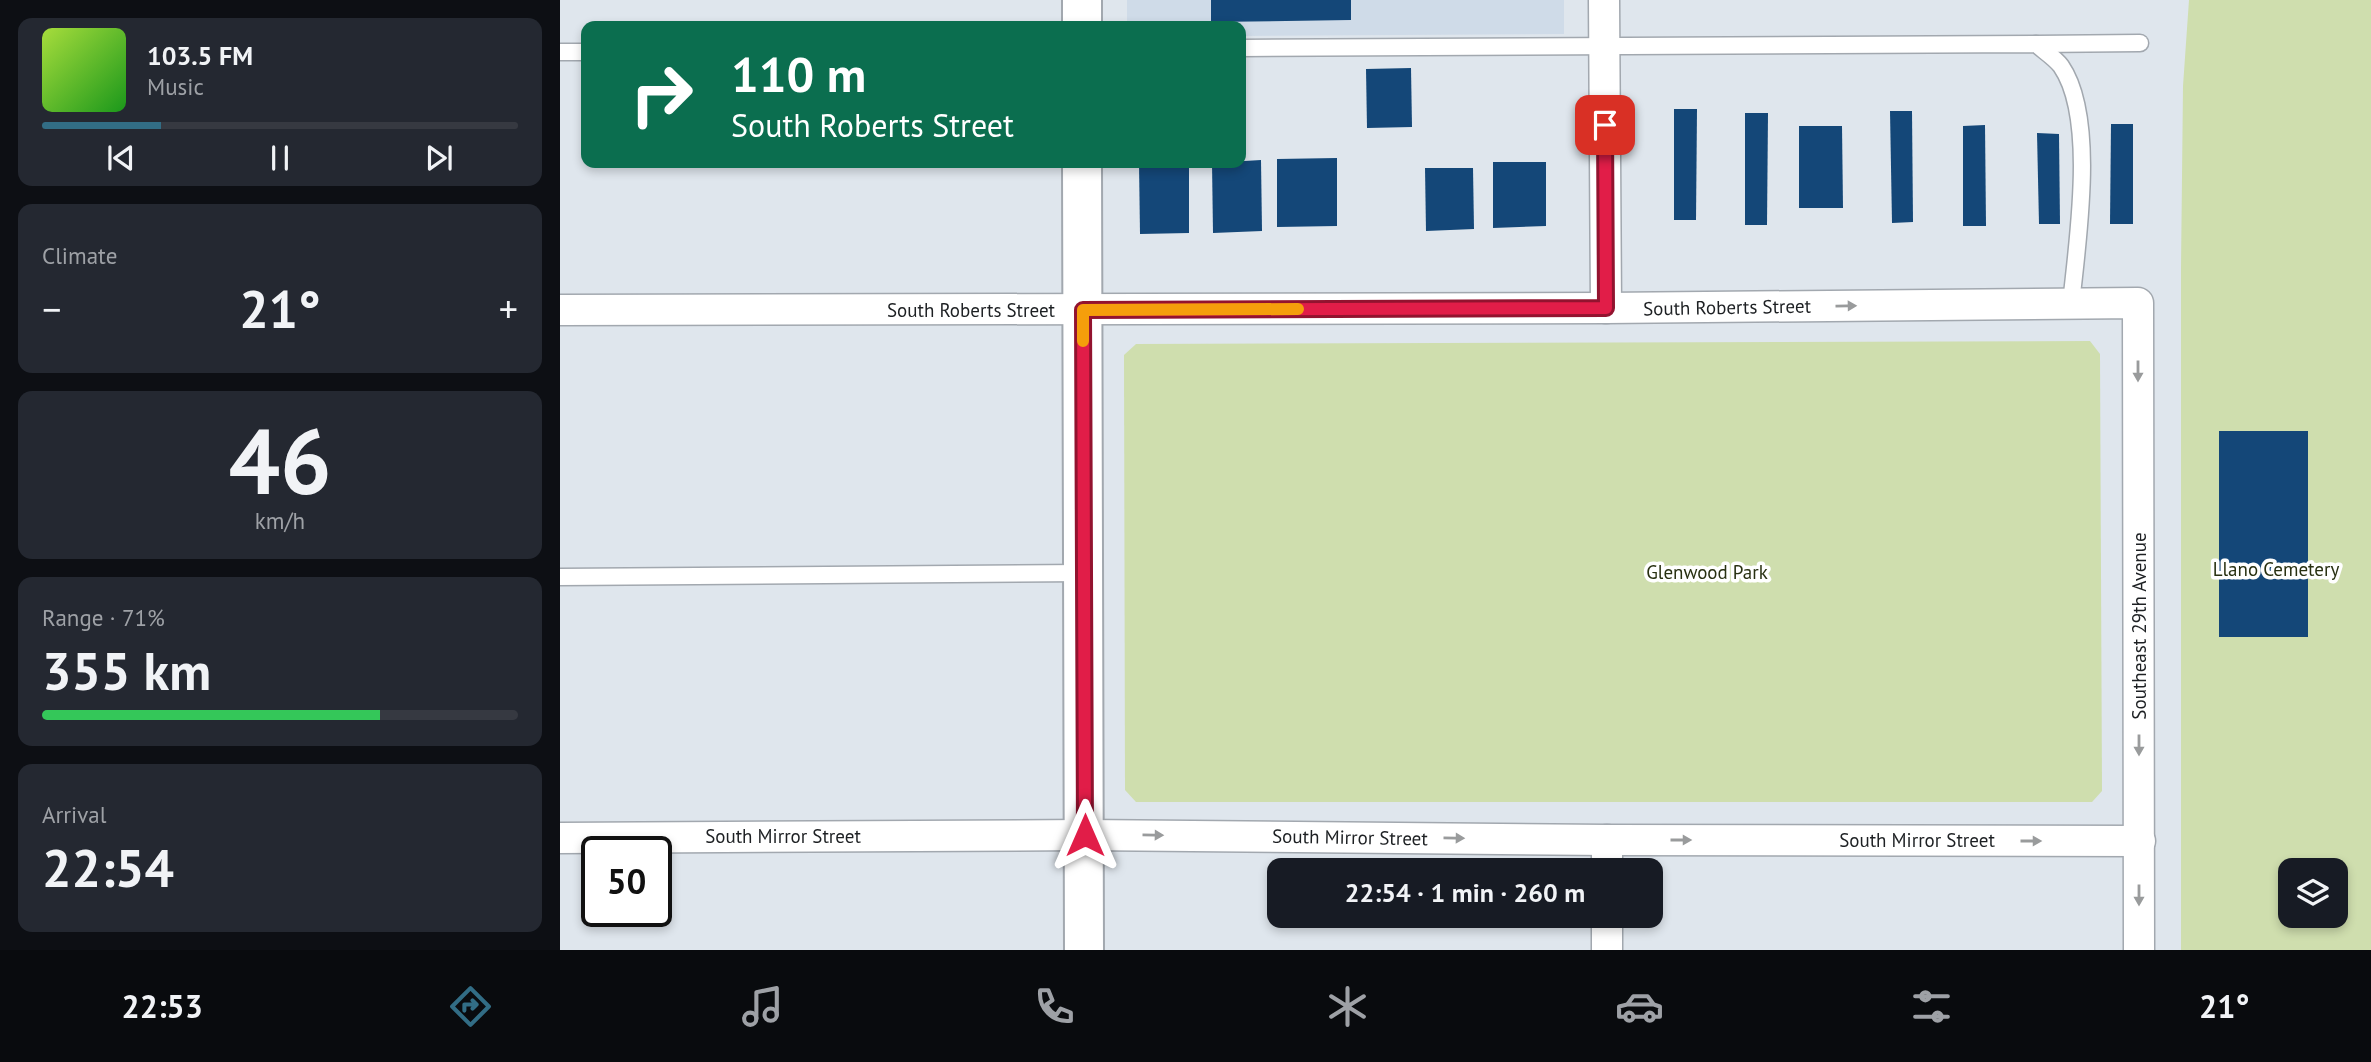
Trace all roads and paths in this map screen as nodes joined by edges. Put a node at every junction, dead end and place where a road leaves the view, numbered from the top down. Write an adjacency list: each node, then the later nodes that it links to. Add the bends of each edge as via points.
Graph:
1 (1082, 0): 3 (main road)
2 (1604, 0): 6 (street)
3 (1082, 21)
4 (2140, 43): 5 (lane)
5 (2036, 44): 6 (lane); 12 (lane, via 2060,65 2072,91 2081,139 2082,196)
6 (1604, 46): 7 (lane); 13 (street)
7 (1246, 48)
8 (560, 52): 9 (lane)
9 (581, 52)
10 (1082, 168): 15 (main road)
11 (2138, 303): 12 (street, South Roberts Street); 21 (street, Southeast 29th Avenue, one-way to 21)
12 (2071, 304): 13 (street, South Roberts Street, one-way to 12)
13 (1606, 308): 15 (street, South Roberts Street)
14 (560, 310): 15 (street, South Roberts Street)
15 (1083, 310): 16 (main road)
16 (1084, 573): 17 (lane); 18 (main road)
17 (560, 577)
18 (1085, 835): 19 (street, South Mirror Street); 20 (street, South Mirror Street, one-way to 20); 24 (main road)
19 (560, 838)
20 (1607, 840): 21 (street, South Mirror Street, one-way to 21); 22 (street)
21 (2140, 841): 26 (street, Southeast 29th Avenue, one-way to 26)
22 (1607, 858)
23 (1607, 928): 25 (street)
24 (1084, 950)
25 (1607, 950)
26 (2139, 950)

